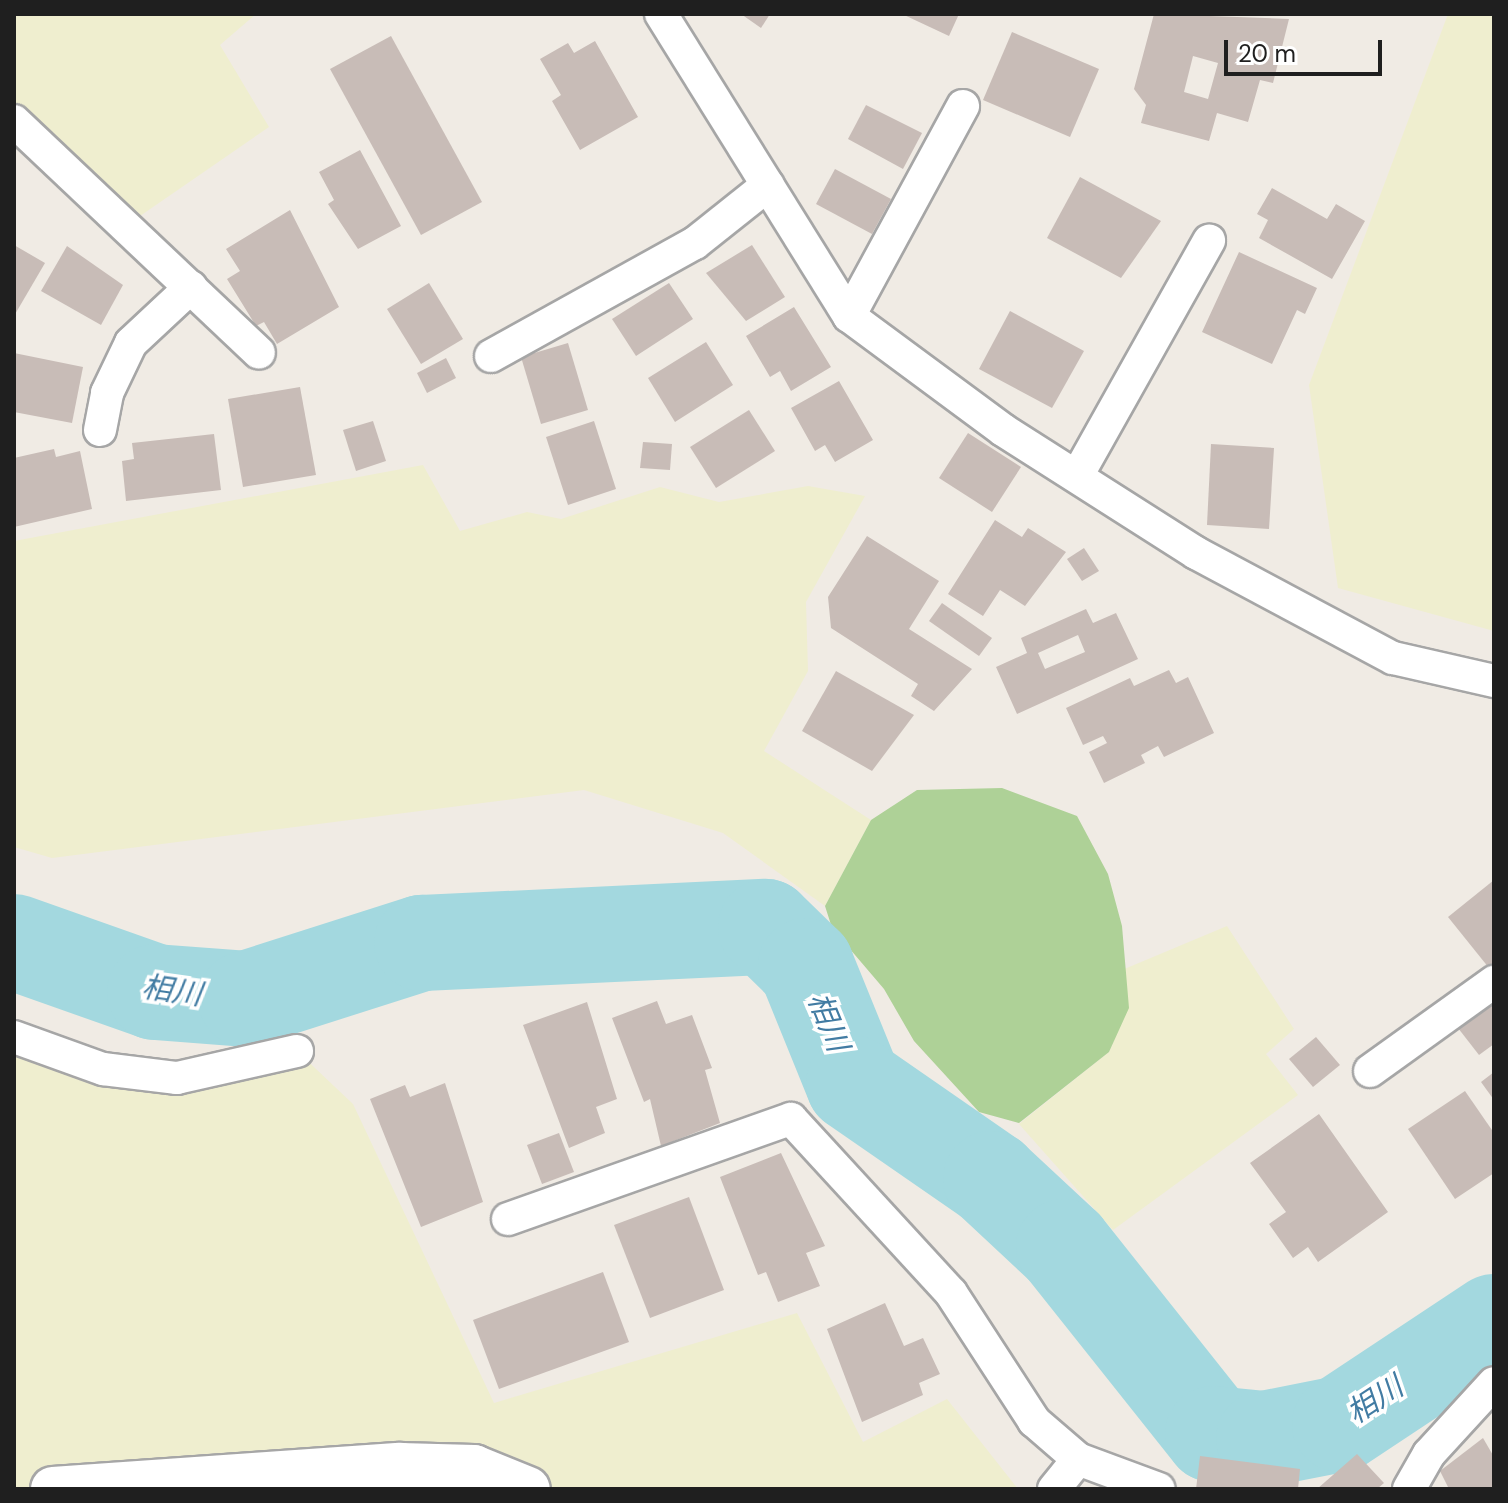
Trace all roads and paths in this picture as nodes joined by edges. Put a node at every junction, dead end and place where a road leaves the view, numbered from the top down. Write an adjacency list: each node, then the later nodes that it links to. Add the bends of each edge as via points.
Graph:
1 (661, 14): 4 (lane)
2 (963, 106): 7 (lane)
3 (14, 121): 6 (lane)
4 (768, 185): 7 (lane); 9 (lane, via 695,243)
5 (1209, 241): 11 (lane)
6 (191, 287): 8 (lane); 10 (lane, via 131,343 107,393)
7 (849, 316): 11 (lane)
8 (259, 353)
9 (491, 356)
10 (100, 430)
11 (1077, 476): 12 (lane, via 1332,629 1393,658)
12 (1494, 681)
13 (1494, 982): 16 (lane)
14 (14, 1037): 15 (lane, via 103,1069 177,1078)
15 (297, 1051)
16 (1370, 1071)
17 (508, 1219): 19 (lane, via 791,1119 951,1293 1034,1421)
18 (1494, 1383): 24 (lane, via 1429,1454)
19 (1078, 1459): 22 (lane); 23 (lane)
20 (53, 1489): 21 (street, via 400,1465 474,1467)
21 (528, 1489)
22 (1054, 1489)
23 (1159, 1489)
24 (1409, 1489)

